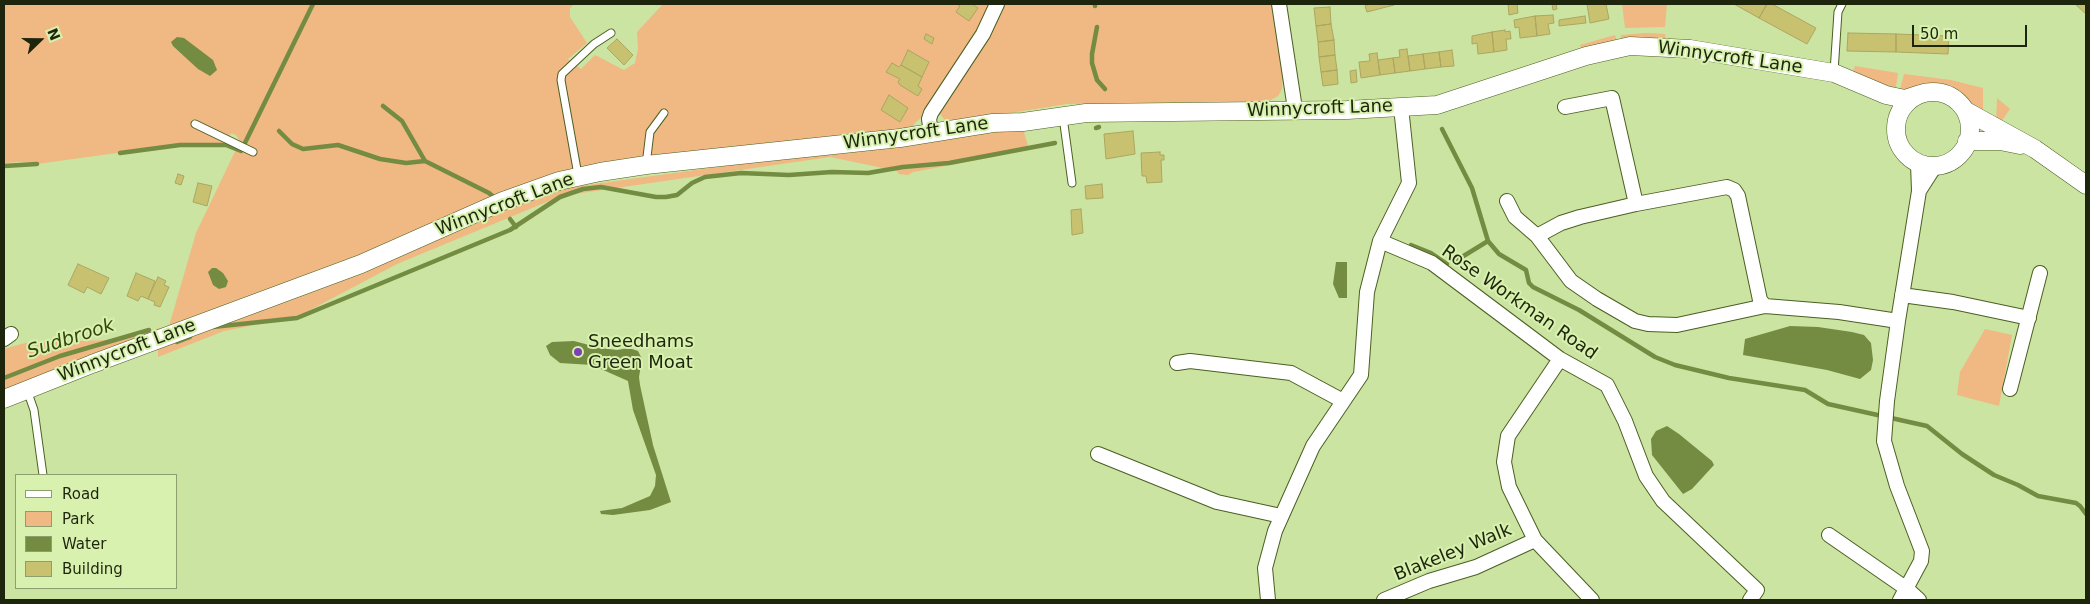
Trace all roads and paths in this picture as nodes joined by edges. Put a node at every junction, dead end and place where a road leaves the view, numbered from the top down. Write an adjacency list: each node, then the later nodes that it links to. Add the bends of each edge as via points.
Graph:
1 (997, 4): 16 (street, via 983,34 931,112)
2 (1279, 4): 10 (street)
3 (1842, 4): 5 (lane, via 1838,12)
4 (611, 33): 22 (lane, via 562,74)
5 (1834, 73): 6 (street, Winnycroft Lane); 8 (street, Winnycroft Lane, via 1690,49 1630,46 1586,56 1437,105)
6 (1859, 83): 7 (street, Winnycroft Lane, via 1905,99); 14 (street, Winnycroft Lane)
7 (1920, 94): 11 (street, via 1944,94); 14 (street, via 1902,109)
8 (1401, 107): 10 (street, Winnycroft Lane); 28 (street, via 1409,183)
9 (1565, 108): 26 (street, via 1612,98)
10 (1295, 110): 13 (street, Winnycroft Lane)
11 (1966, 111): 17 (street); 18 (street)
12 (664, 113): 20 (lane, via 650,132)
13 (1063, 116): 16 (street, Winnycroft Lane); 23 (lane)
14 (1897, 120): 21 (street, via 1896,133 1906,155)
15 (195, 124): 19 (lane)
16 (931, 133): 20 (street, Winnycroft Lane)
17 (1967, 141): 18 (street); 21 (street, via 1962,152 1946,164)
18 (2035, 148): 24 (street)
19 (253, 152)
20 (646, 165): 22 (street, Winnycroft Lane)
21 (1927, 165): 30 (street, via 1919,191)
22 (578, 176): 36 (street, Winnycroft Lane, via 503,201 361,264)
23 (1072, 183)
24 (2086, 185)
25 (1507, 201): 27 (street, via 1515,217)
26 (1636, 204): 27 (street, via 1561,223); 31 (street, via 1727,187 1734,190 1738,196 1760,300)
27 (1537, 236): 31 (street, via 1572,281 1635,321 1677,325)
28 (1380, 241): 34 (street, Rose Workman Road, via 1432,263); 39 (street, via 1367,292 1361,375)
29 (2040, 273): 32 (street)
30 (1902, 295): 32 (street); 33 (street)
31 (1765, 306): 33 (street)
32 (2029, 318): 37 (street)
33 (1898, 321): 45 (street, via 1884,441 1922,551 1921,561)
34 (1560, 359): 44 (street, via 1508,436 1504,462 1510,487); 49 (street, Rose Workman Road, via 1607,385 1646,476 1663,501 1757,590)
35 (1177, 362): 39 (street, via 1291,372)
36 (27, 389): 38 (street, Winnycroft Lane); 41 (lane, via 34,410)
37 (2010, 389)
38 (4, 399)
39 (1344, 401): 42 (street, via 1313,446)
40 (1098, 454): 42 (street, via 1217,502)
41 (44, 474)
42 (1281, 516): 46 (street, via 1265,568)
43 (1829, 535): 45 (street)
44 (1535, 540): 47 (street, Blakeley Walk, via 1476,567 1429,581); 48 (street)
45 (1903, 595): 50 (street)
46 (1268, 600)
47 (1384, 600)
48 (1592, 600)
49 (1750, 600)
50 (1919, 600)

